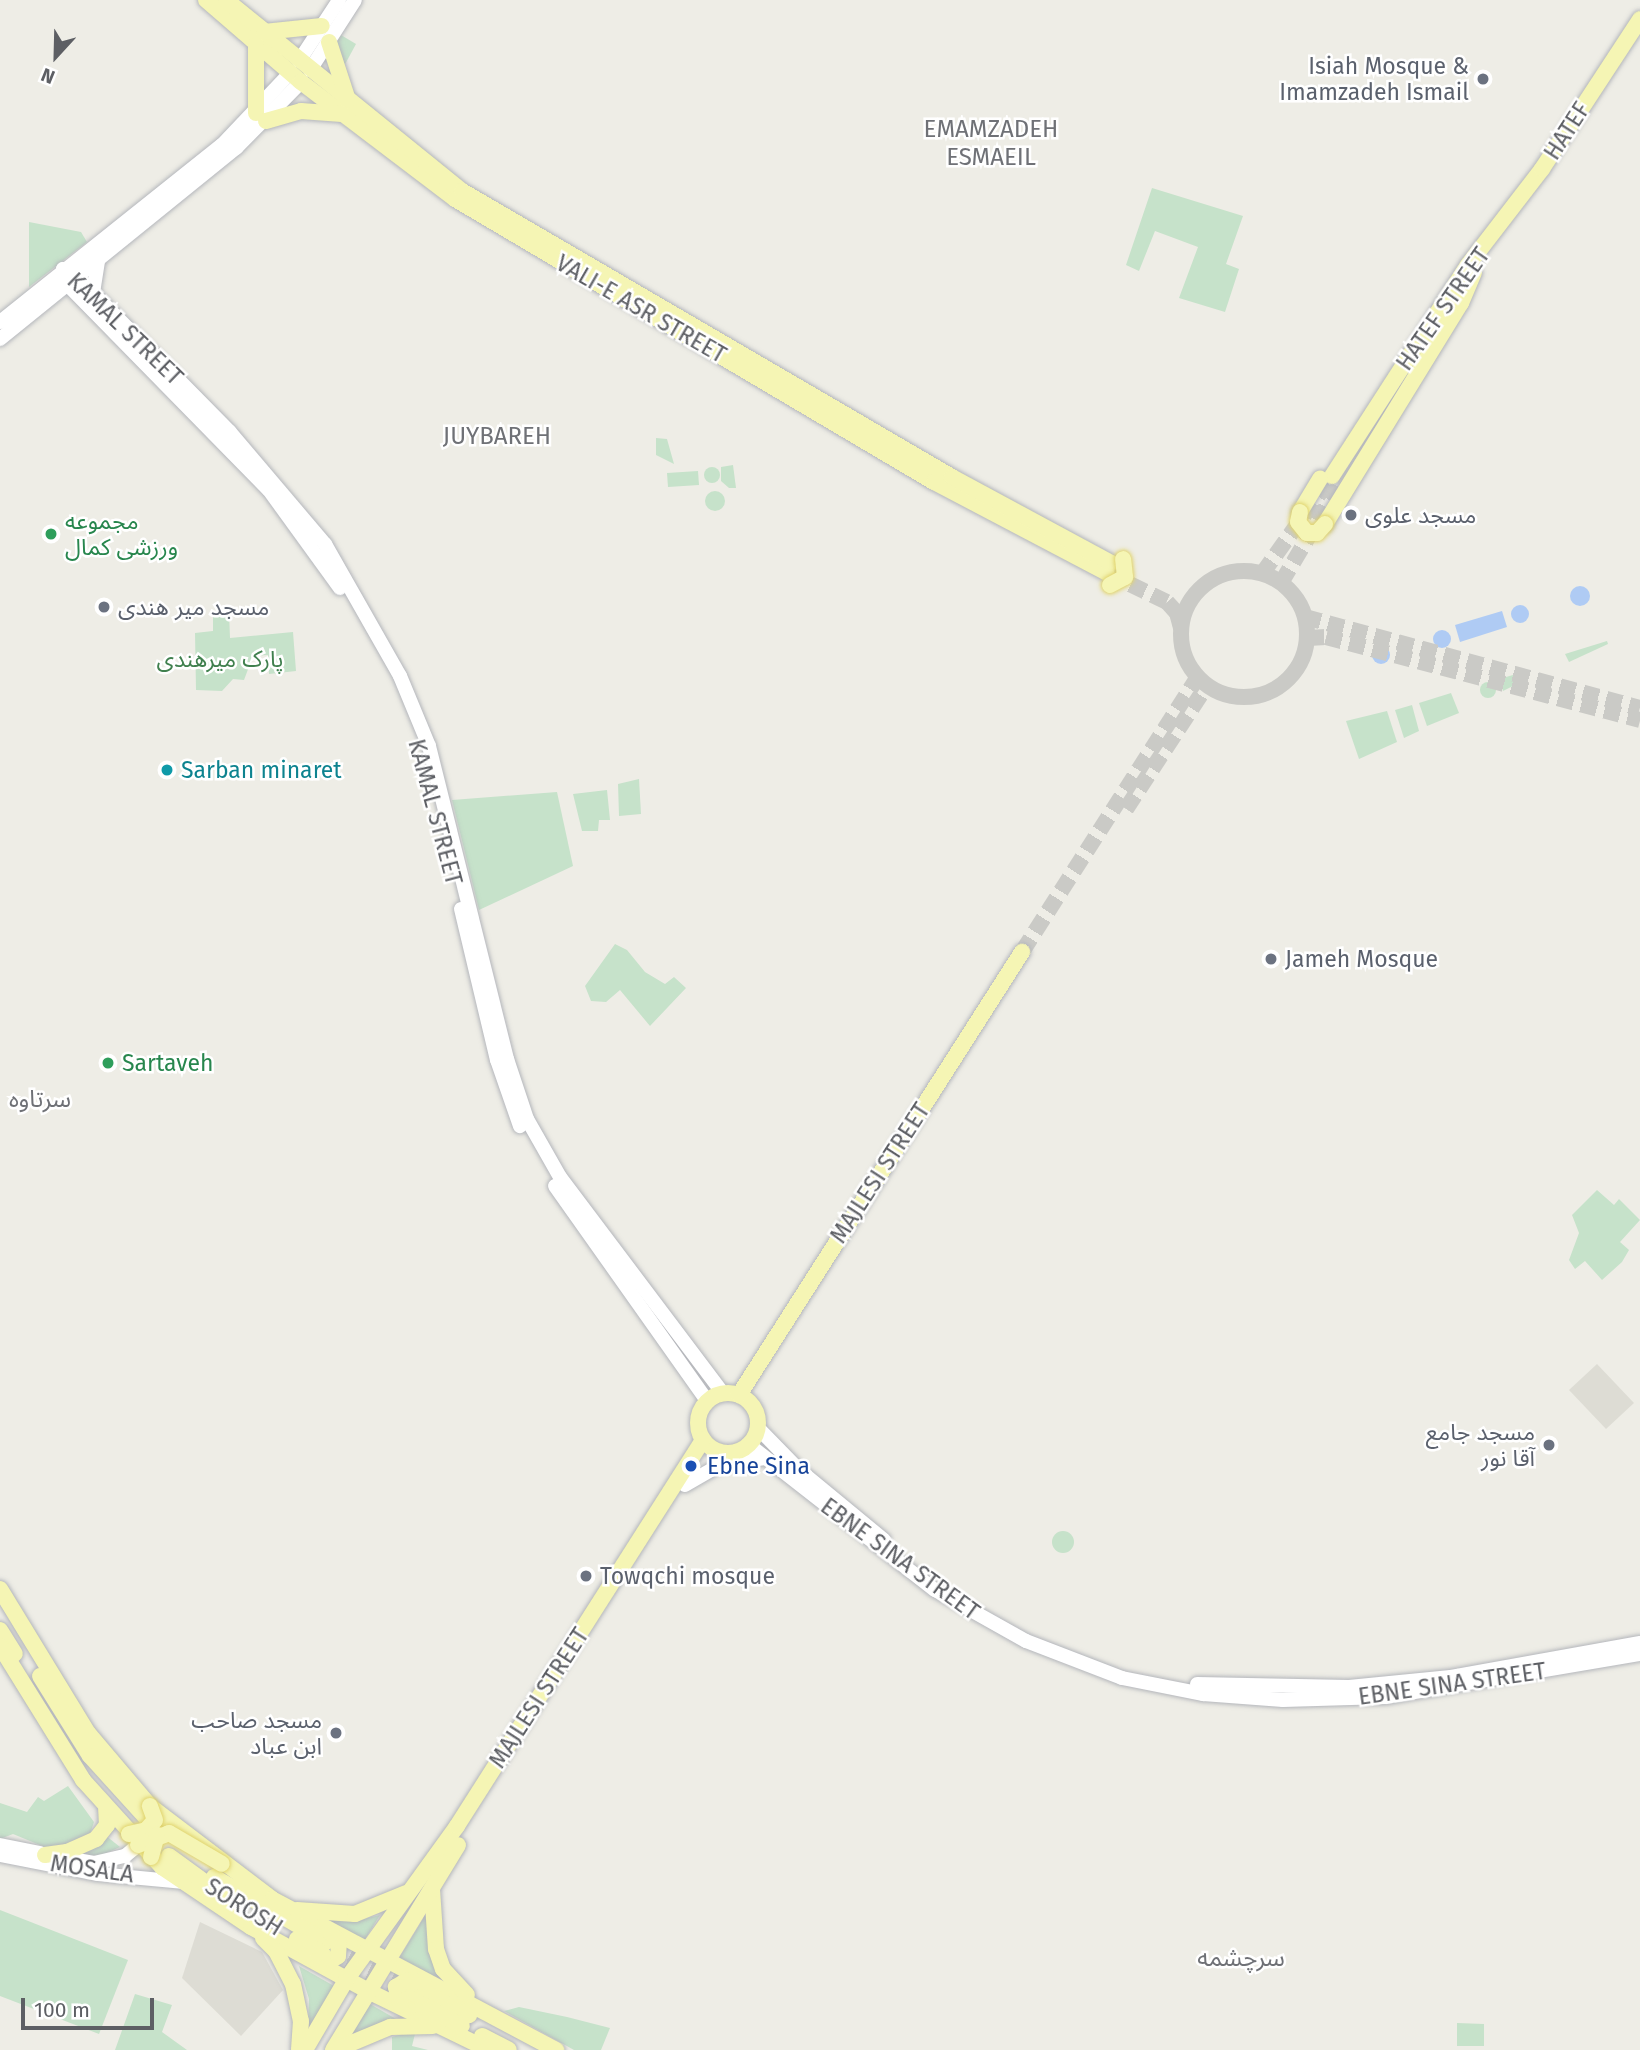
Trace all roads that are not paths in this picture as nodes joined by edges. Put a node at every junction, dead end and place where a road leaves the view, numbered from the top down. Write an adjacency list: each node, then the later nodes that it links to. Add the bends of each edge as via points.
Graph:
1 (206, 0): 7 (main road, VALI-E ASR STREET)
2 (226, 0): 7 (main road, VALI-E ASR STREET)
3 (339, 0): 6 (main road)
4 (355, 0): 8 (main road)
5 (1640, 19): 12 (main road, HATEF)
6 (322, 26): 7 (main road); 9 (main road)
7 (260, 38): 9 (main road, VALI-E ASR STREET); 11 (main road)
8 (329, 42): 9 (main road); 10 (main road)
9 (300, 72): 10 (main road, VALI-E ASR STREET); 11 (main road)
10 (346, 108): 11 (main road); 20 (main road, VALI-E ASR STREET, via 455,199)
11 (261, 117): 13 (main road); 15 (main road)
12 (1491, 241): 14 (main road, HATEF STREET); 21 (main road, HATEF STREET, via 1468,265)
13 (99, 254): 15 (main road); 16 (main road)
14 (1474, 273): 21 (main road, HATEF STREET); 21 (main road, bridge, via 1461,303 1325,524 1317,533 1307,533 1298,522 1300,512)
15 (67, 275): 16 (main road, KAMAL STREET); 17 (main road); 18 (main road)
16 (88, 297): 17 (main road); 23 (main road, KAMAL STREET, via 288,496 325,544 400,676 429,746 507,1059 527,1119 560,1177); 24 (main road, KAMAL STREET, via 268,490 313,545 367,631 421,750 497,1060 518,1122 545,1172)
17 (45, 298): 19 (main road)
18 (0, 322)
19 (0, 339)
20 (839, 418): 20 (main road, via 868,418 1113,570 943,497)
21 (1331, 479)
22 (1026, 955): 23 (main road, MAJLESI STREET)
23 (736, 1396): 24 (main road); 25 (main road, via 755,1412)
24 (707, 1401): 26 (main road, via 698,1420)
25 (763, 1433): 27 (main road); 35 (main road, EBNE SINA STREET, via 803,1473 947,1589 1024,1632 1112,1668)
26 (706, 1443): 27 (main road, via 732,1452); 28 (main road, MAJLESI STREET); 46 (main road, MAJLESI STREET)
27 (757, 1452): 28 (main road, via 719,1465); 35 (main road, EBNE SINA STREET, via 935,1590 1026,1641 1107,1675 1203,1694)
28 (685, 1486): 46 (main road, MAJLESI STREET)
29 (0, 1589): 37 (main road)
30 (0, 1605): 37 (main road, via 90,1756)
31 (0, 1630): 37 (main road, via 82,1762)
32 (1640, 1643): 35 (main road, EBNE SINA STREET, via 1451,1677)
33 (0, 1646): 36 (main road, via 61,1746)
34 (1640, 1654): 35 (main road, EBNE SINA STREET, via 1385,1697)
35 (1252, 1692)
36 (106, 1808): 37 (main road); 41 (main road, via 107,1825 96,1839 68,1853)
37 (144, 1828): 42 (main road, MOSALA); 43 (main road); 43 (main road, bridge, via 178,1836); 45 (main road, bridge, via 151,1857)
38 (0, 1845): 41 (main road, MOSALA)
39 (172, 1852): 50 (main road)
40 (0, 1855): 44 (main road, MOSALA)
41 (46, 1855): 42 (main road, MOSALA, via 94,1863)
42 (125, 1856): 44 (main road, via 134,1861)
43 (222, 1864): 47 (main road)
44 (130, 1877): 45 (main road, MOSALA)
45 (184, 1882): 48 (main road)
46 (427, 1882): 47 (main road, via 368,1912); 49 (main road, MAJLESI STREET); 51 (main road, MAJLESI STREET); 55 (main road, via 443,1969)
47 (288, 1909): 50 (main road)
48 (251, 1927): 50 (main road); 60 (main road, via 276,1951 293,1984 301,2021)
49 (370, 1946): 50 (main road); 51 (main road); 52 (main road, MAJLESI STREET)
50 (323, 1947): 52 (main road)
51 (390, 1957): 53 (main road); 54 (main road, MAJLESI STREET)
52 (346, 1980): 54 (main road); 58 (main road, MAJLESI STREET)
53 (442, 1989): 55 (main road); 56 (main road, via 414,1979 396,1987 401,2005)
54 (370, 1992): 56 (main road); 59 (main road, MAJLESI STREET)
55 (487, 2013): 64 (main road)
56 (427, 2021): 57 (main road)
57 (453, 2032): 59 (main road, via 429,2025 390,2027); 61 (main road)
58 (309, 2043): 59 (main road, via 333,2020 340,2029)
59 (334, 2049)
60 (299, 2050)
61 (489, 2050)
62 (509, 2050): 63 (main road, via 411,1992)
63 (537, 2050)
64 (556, 2050)

